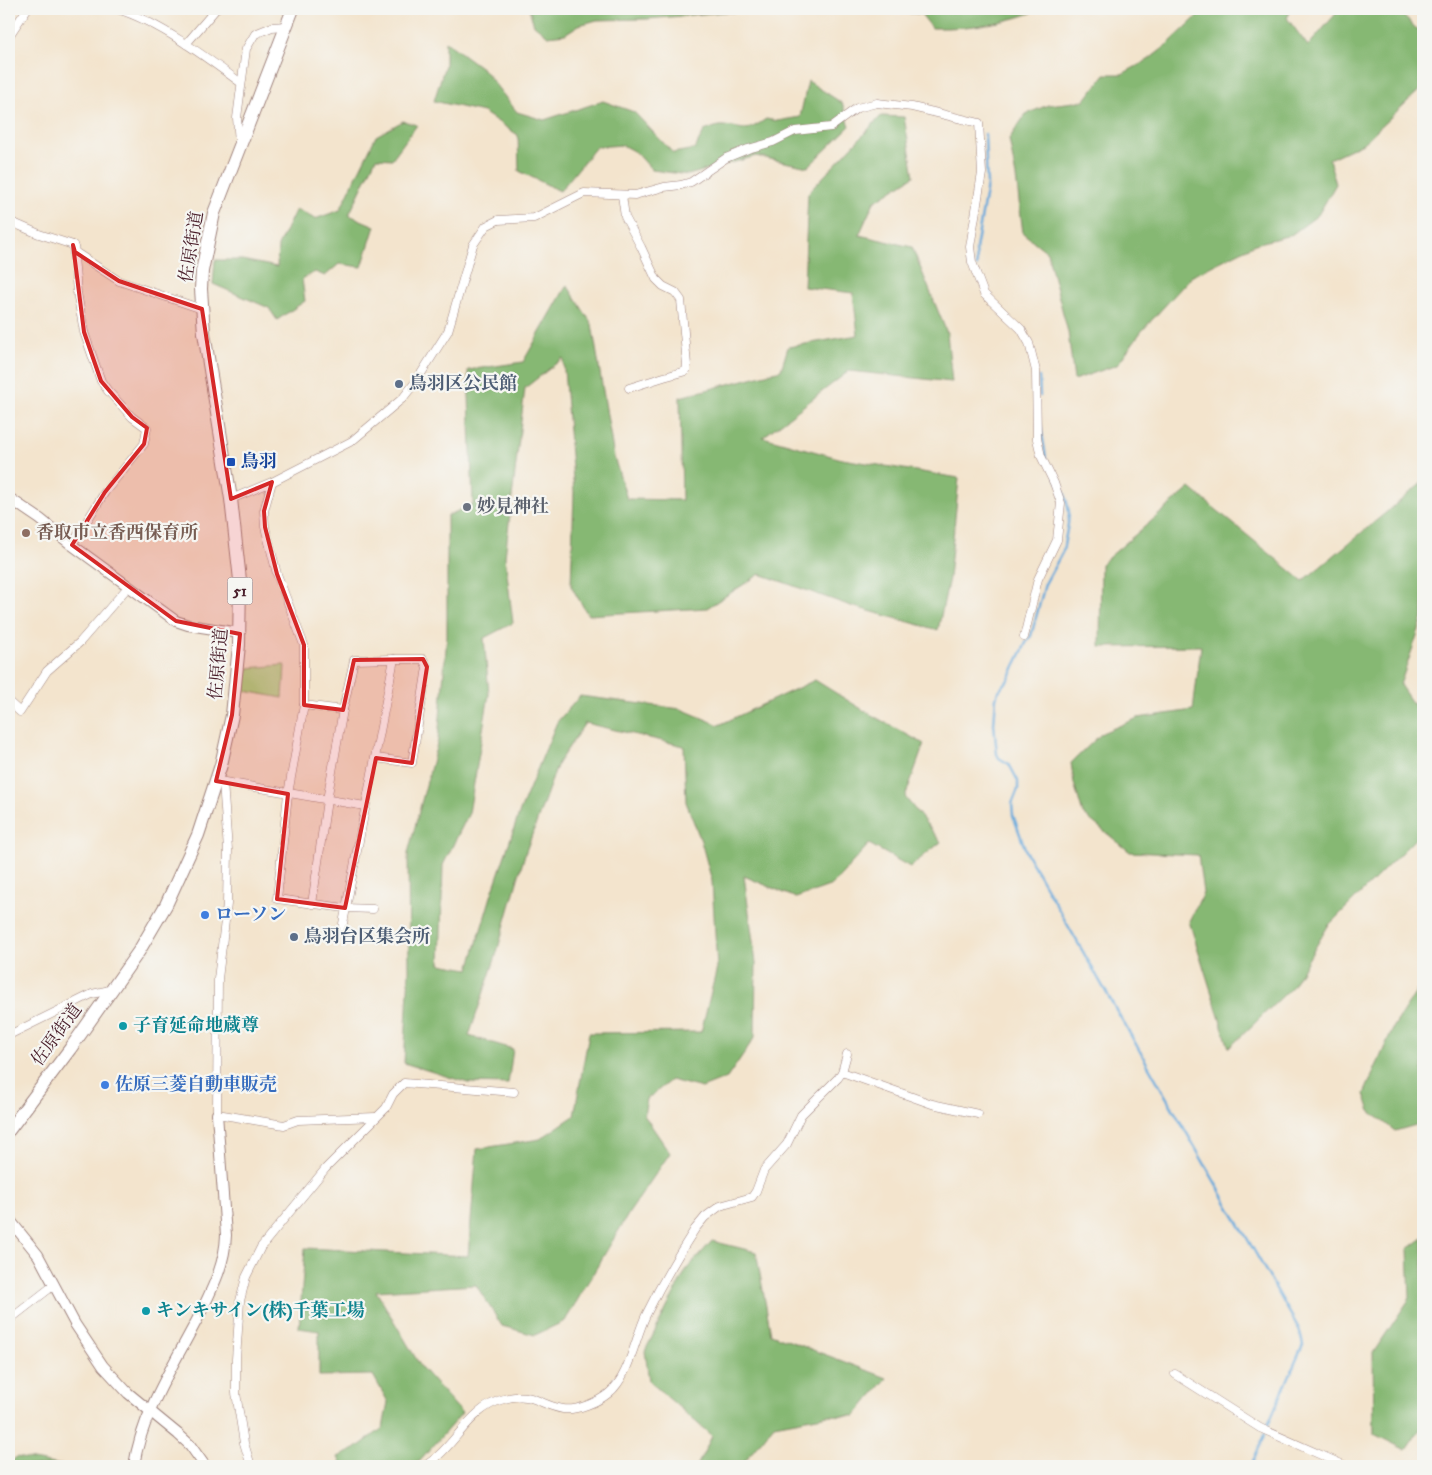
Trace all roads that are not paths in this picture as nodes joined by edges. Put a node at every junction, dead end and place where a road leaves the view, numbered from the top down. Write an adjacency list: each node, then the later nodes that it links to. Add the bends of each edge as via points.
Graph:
1 (27, 9): 6 (street)
2 (117, 9): 7 (street)
3 (216, 9): 7 (street)
4 (293, 9): 5 (highway, 佐原街道 / 51)
5 (286, 26): 8 (street, via 272,26 255,34 246,49); 9 (highway, 佐原街道 / 51)
6 (9, 36)
7 (186, 44): 8 (street)
8 (241, 83): 9 (street, via 237,118)
9 (239, 146): 13 (highway, 佐原街道 / 51, via 214,213 202,271)
10 (622, 195): 14 (street, via 625,217 656,279 681,300 687,366 686,371); 15 (street, via 584,194 534,218 498,220 486,226 473,245 448,331 403,398 352,441); 21 (street, via 635,195 664,186 681,186 726,158 794,131 831,127 857,108 877,103 912,107 979,123 982,173 970,256 984,294 1021,329 1029,343 1036,371 1037,439 1061,503 1057,540 1038,579)
11 (9, 221): 12 (street)
12 (73, 245): 13 (street, via 75,252 119,281); 18 (street, via 84,332 101,381 132,417 147,428 144,444 105,492)
13 (202, 309): 17 (highway, 佐原街道 / 51)
14 (629, 388)
15 (272, 482): 17 (street); 24 (street, via 264,511 265,527 277,574 304,645)
16 (9, 498): 18 (street)
17 (231, 499): 20 (highway, 佐原街道 / 51, via 240,580)
18 (72, 545): 19 (street)
19 (128, 587): 20 (street, via 176,621); 23 (street, via 80,642 47,671 20,712)
20 (240, 633): 27 (highway, 佐原街道 / 51, via 232,715)
21 (1024, 637)
22 (394, 659): 25 (street, via 354,660); 26 (street); 26 (street, via 423,659 427,667 412,763)
23 (9, 702)
24 (304, 705): 25 (street); 28 (street)
25 (343, 710): 29 (street)
26 (376, 758): 30 (street)
27 (220, 781): 28 (street); 35 (highway, 佐原街道 / 51, via 166,905); 40 (street, via 226,808 228,865 218,979)
28 (288, 794): 29 (street); 31 (street, via 277,898)
29 (327, 800): 30 (street); 31 (street)
30 (365, 806): 32 (street)
31 (312, 904): 32 (street)
32 (346, 908): 33 (street); 34 (street)
33 (373, 909)
34 (340, 934)
35 (110, 990): 36 (street, via 92,994); 43 (highway, 佐原街道 / 51)
36 (9, 1036)
37 (847, 1054): 38 (street)
38 (842, 1072): 41 (street, via 932,1104); 52 (street, via 801,1115 787,1144 764,1170 752,1197 720,1206 695,1229 646,1315 624,1371 609,1393 570,1409 527,1396 502,1399 482,1410 441,1455)
39 (514, 1092): 42 (street, via 404,1083)
40 (217, 1114): 42 (street, via 284,1125 298,1120); 48 (street, via 226,1249 214,1286)
41 (978, 1114)
42 (376, 1117): 51 (street, via 326,1168 261,1247 246,1277 240,1301 236,1393)
43 (9, 1130)
44 (9, 1220): 45 (street, via 38,1255)
45 (54, 1285): 46 (street); 48 (street, via 74,1324 103,1366 128,1394)
46 (9, 1320)
47 (1175, 1374): 53 (street, via 1260,1428)
48 (150, 1412): 49 (street); 50 (street, via 178,1434)
49 (134, 1466)
50 (205, 1466)
51 (251, 1466)
52 (424, 1466)
53 (1346, 1466)

